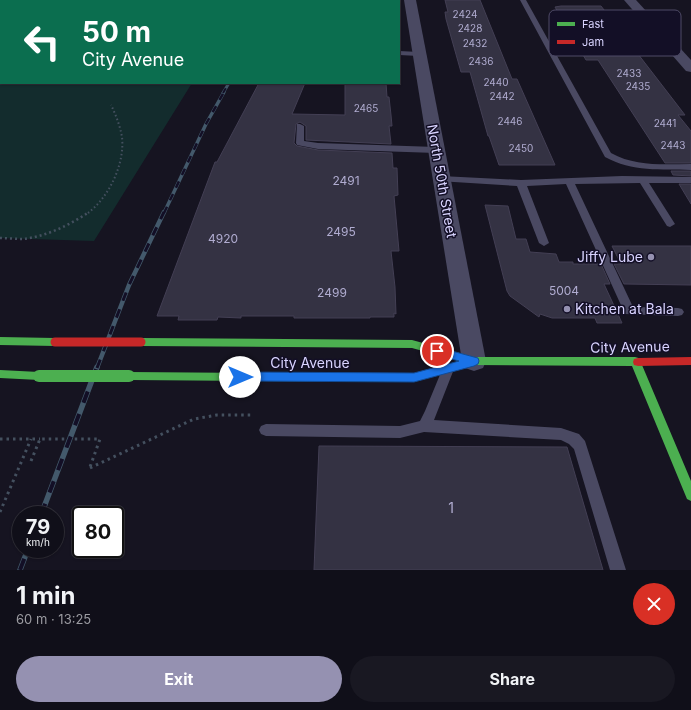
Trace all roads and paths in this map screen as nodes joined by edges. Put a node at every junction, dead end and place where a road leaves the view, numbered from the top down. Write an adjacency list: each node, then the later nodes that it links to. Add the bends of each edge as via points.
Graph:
1 (410, 0): 7 (street, North 50th Street)
2 (524, 0): 5 (lane)
3 (630, 0): 4 (street)
4 (639, 10)
5 (549, 46)
6 (400, 53): 7 (lane)
7 (419, 54): 13 (street, North 50th Street)
8 (554, 56): 14 (lane, via 608,155 626,164)
9 (680, 56): 10 (street)
10 (691, 68)
11 (111, 105): 21 (path, via 122,141 120,162 111,184 98,204 69,225 27,238)
12 (300, 126): 13 (lane, via 300,143 318,146)
13 (436, 150): 15 (street, North 50th Street)
14 (691, 167)
15 (441, 179): 19 (lane); 25 (street, North 50th Street)
16 (643, 180): 17 (lane); 18 (lane); 20 (lane)
17 (691, 180)
18 (570, 182): 19 (lane); 23 (lane, via 629,311)
19 (521, 183): 22 (lane)
20 (670, 224)
21 (0, 238)
22 (544, 243)
23 (678, 312)
24 (0, 341): 25 (main road, City Avenue, bridge, via 412,344)
25 (474, 361): 27 (main road, City Avenue); 28 (main road, City Avenue)
26 (691, 361): 27 (main road, City Avenue)
27 (635, 362): 37 (main road)
28 (448, 369): 29 (main road, City Avenue, bridge, via 414,378); 30 (lane)
29 (0, 374)
30 (424, 426): 31 (lane, via 400,432); 39 (lane, via 562,434 574,439 580,446)
31 (266, 430)
32 (0, 439): 33 (path)
33 (32, 439): 34 (path); 38 (path)
34 (40, 439): 35 (path); 36 (path, via 100,439)
35 (31, 462)
36 (90, 468)
37 (691, 495)
38 (0, 512)
39 (618, 570)

